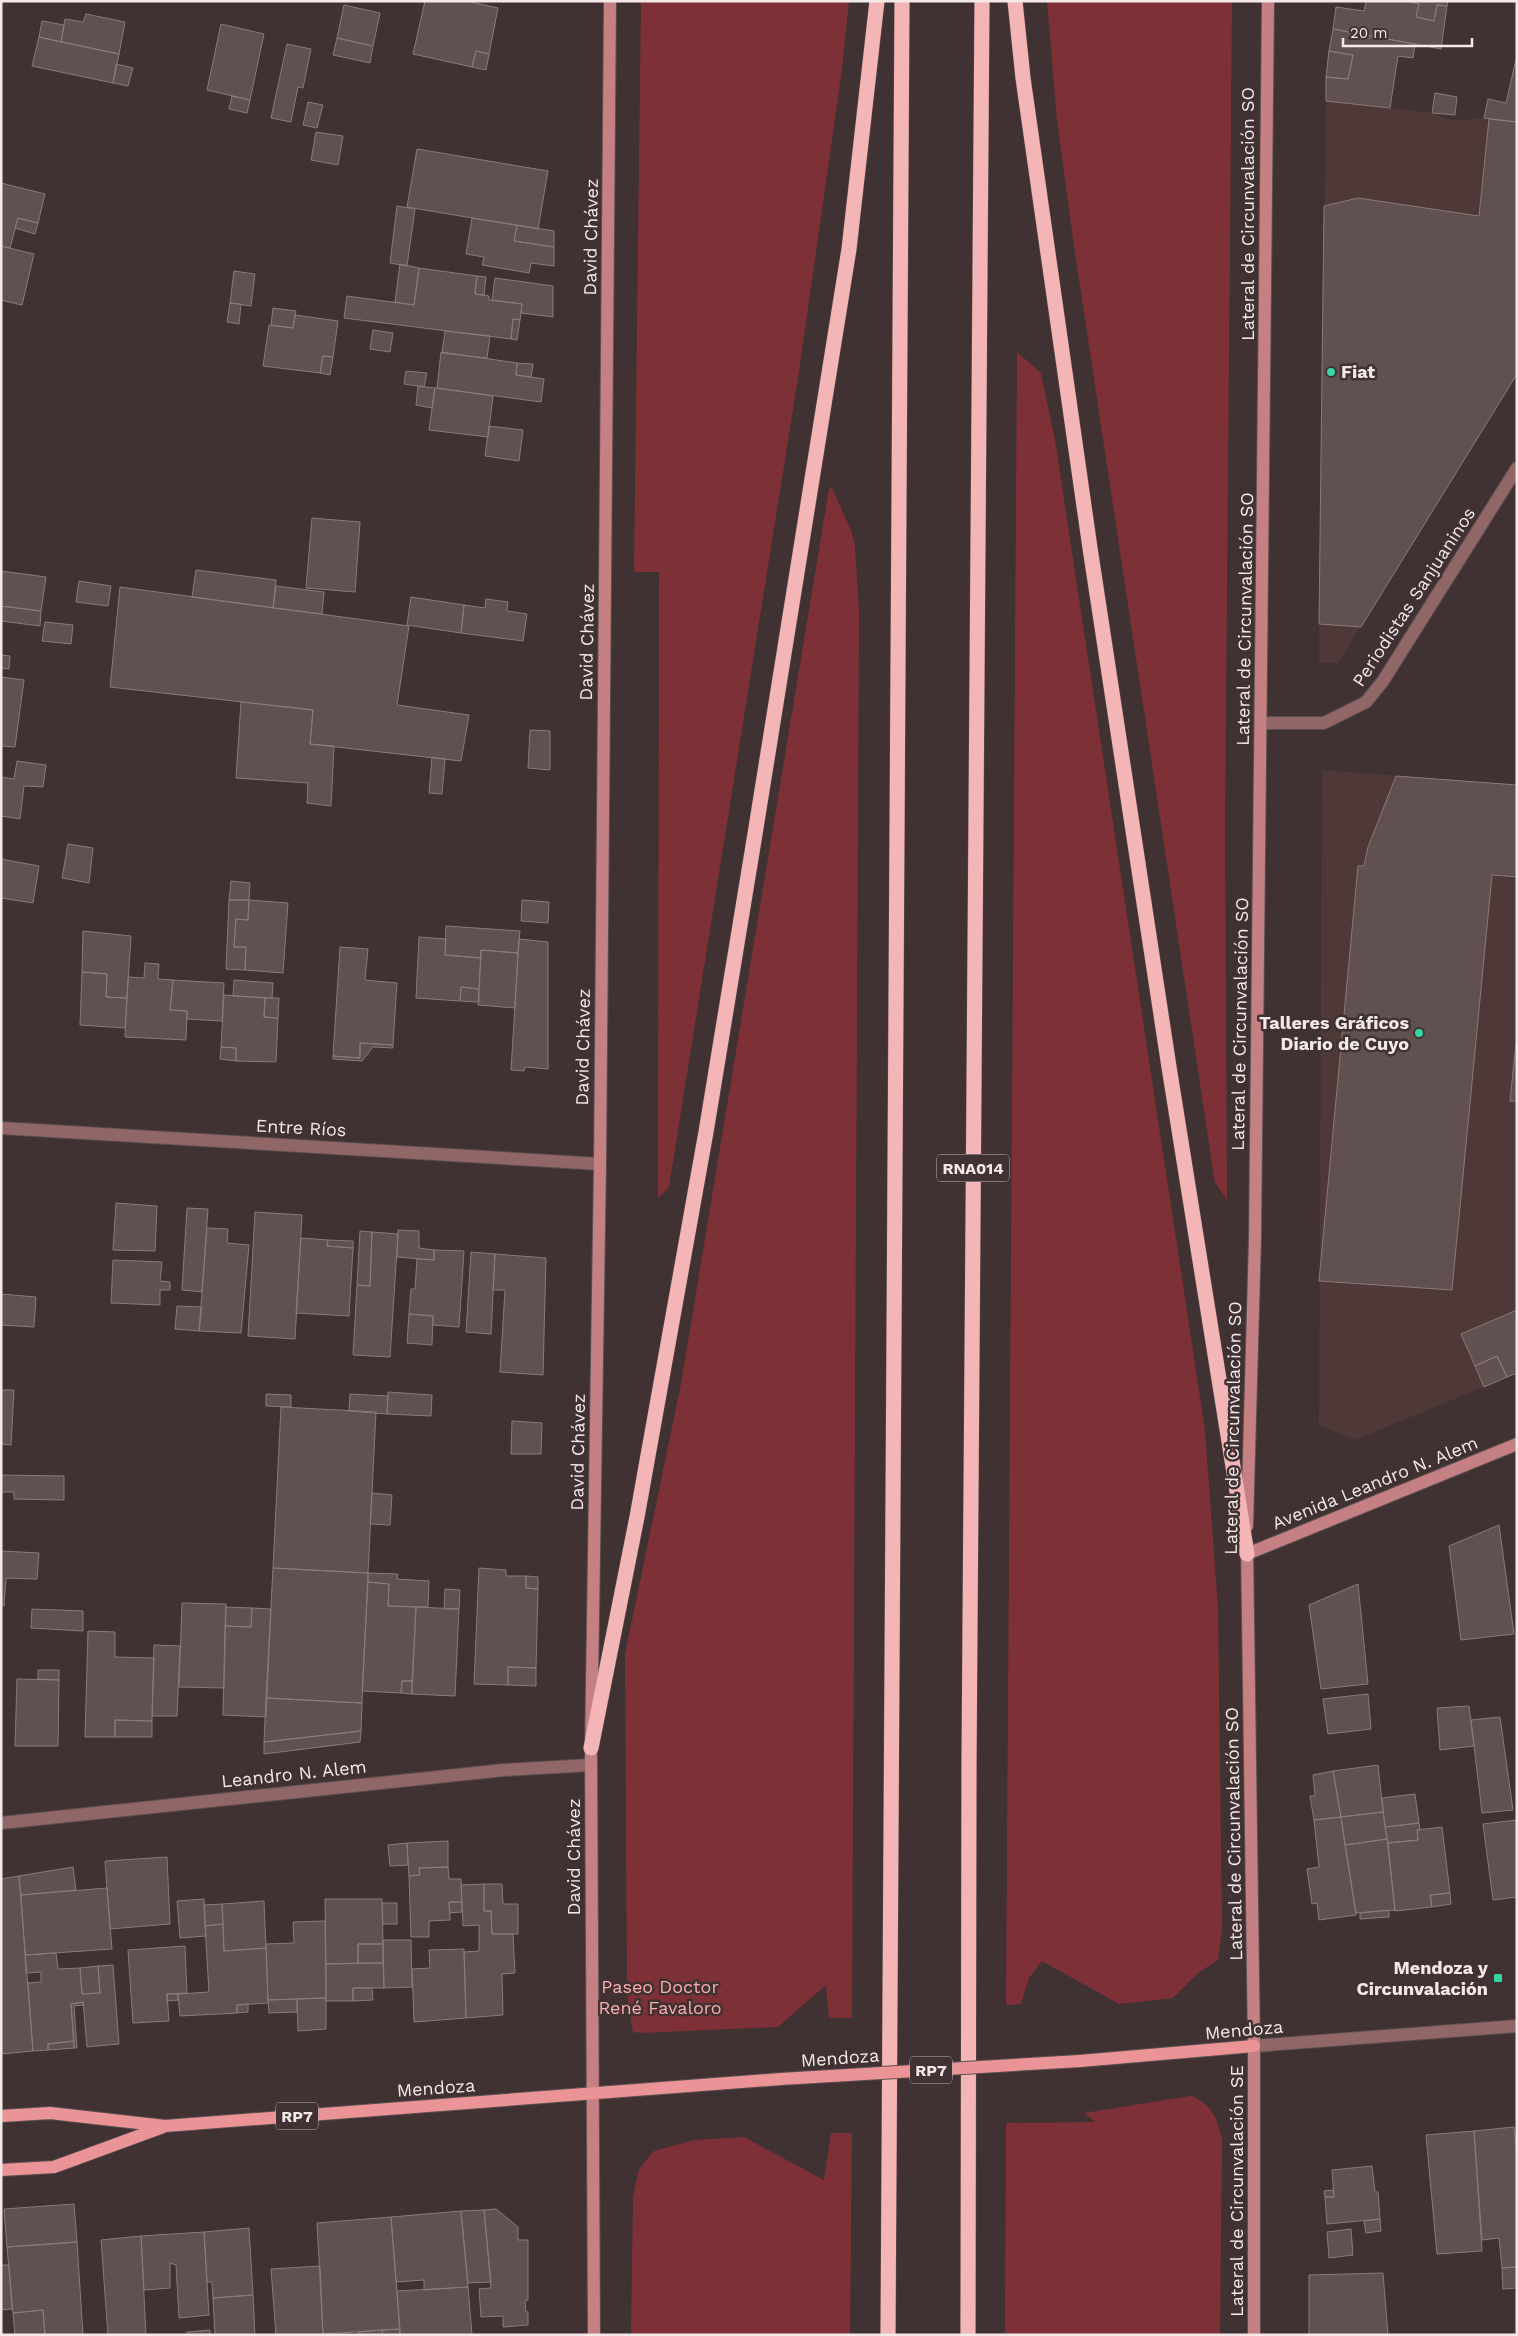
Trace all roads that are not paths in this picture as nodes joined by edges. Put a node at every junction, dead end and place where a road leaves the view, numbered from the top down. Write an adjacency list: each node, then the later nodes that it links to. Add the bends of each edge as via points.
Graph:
1 (610, 1): 10 (street, David Chávez)
2 (877, 1): 13 (highway, via 849,249 756,834 637,1517)
3 (902, 1): 23 (highway)
4 (982, 1): 24 (highway, RNA014)
5 (1015, 1): 12 (highway, via 1023,78 1090,548)
6 (1268, 1): 8 (street, Lateral de Circunvalación SO)
7 (1517, 468): 8 (street, Periodistas Sanjuaninos, via 1383,681 1366,702 1324,724)
8 (1262, 724): 12 (street, Lateral de Circunvalación SO)
9 (1, 1128): 10 (street, Entre Ríos)
10 (600, 1164): 13 (street, David Chávez)
11 (1517, 1444): 12 (street, Avenida Leandro N. Alem)
12 (1247, 1554): 17 (street, Lateral de Circunvalación SO)
13 (591, 1748): 14 (street, David Chávez)
14 (591, 1765): 15 (street, Leandro N. Alem, via 504,1770); 18 (street, David Chávez)
15 (1, 1823)
16 (1517, 2026): 17 (street, Mendoza)
17 (1254, 2046): 18 (main road, Mendoza / RP7, bridge, via 1080,2061); 25 (street, Lateral de Circunvalación SE)
18 (593, 2093): 20 (main road, Mendoza / RP7); 22 (street)
19 (1, 2116): 20 (main road, Mendoza / RP7, via 50,2113)
20 (165, 2126): 21 (main road, Mendoza / RP7, via 54,2167)
21 (1, 2170)
22 (594, 2335)
23 (888, 2335)
24 (968, 2335)
25 (1254, 2335)

